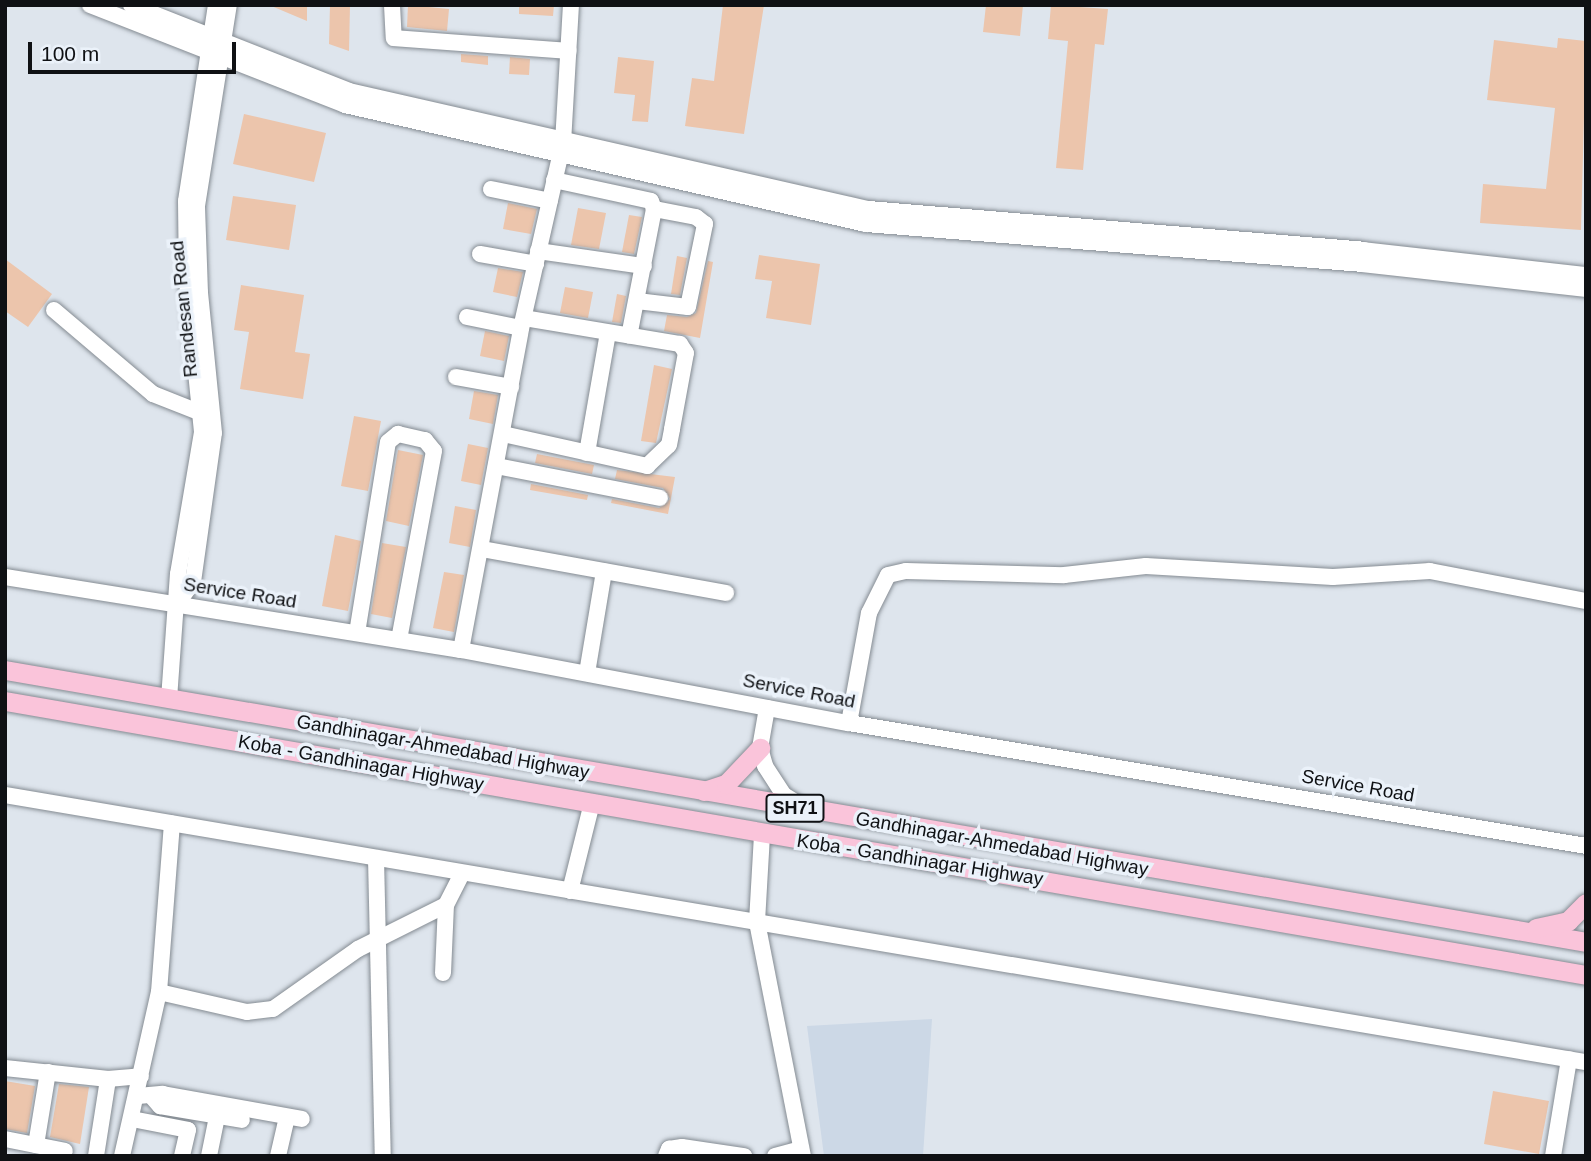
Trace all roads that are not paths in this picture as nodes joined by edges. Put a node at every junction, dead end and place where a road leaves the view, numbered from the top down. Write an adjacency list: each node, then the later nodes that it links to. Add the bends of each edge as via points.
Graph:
1 (90, 5): 7 (street)
2 (131, 5): 7 (street)
3 (216, 5): 7 (street, Randesan Road)
4 (229, 5): 7 (street, Randesan Road)
5 (392, 5): 8 (street, via 394,38)
6 (571, 5): 8 (street)
7 (217, 48): 9 (street, via 349,91); 27 (street, Randesan Road, via 186,201 185,241); 37 (street, Randesan Road, via 196,248 212,382 213,446 193,582)
8 (569, 51): 9 (street)
9 (561, 150): 10 (street); 17 (street, via 868,209 1363,250); 18 (street, via 866,224 1361,264)
10 (554, 180): 12 (street); 13 (street, via 645,198)
11 (491, 190): 12 (street)
12 (550, 201): 15 (street)
13 (654, 209): 16 (street); 19 (street, via 696,217 705,224 688,307 674,309)
14 (480, 254): 15 (street)
15 (537, 258): 16 (street); 22 (street)
16 (644, 266): 19 (street)
17 (1586, 275)
18 (1586, 289)
19 (636, 301): 24 (street)
20 (54, 310): 27 (street, via 153,394)
21 (467, 317): 22 (street)
22 (523, 323): 23 (street); 26 (street)
23 (608, 333): 24 (street); 29 (street)
24 (629, 336): 29 (street, via 680,344 686,353 669,445 647,466)
25 (456, 377): 26 (street)
26 (511, 387): 28 (street)
27 (201, 413): 37 (street, Randesan Road)
28 (503, 434): 29 (street); 30 (street)
29 (587, 453)
30 (496, 466): 31 (street); 32 (street)
31 (660, 498)
32 (482, 550): 33 (street); 40 (street)
33 (604, 571): 35 (street); 42 (street)
34 (5, 578): 37 (street, Service Road)
35 (726, 593)
36 (1586, 601): 46 (street, via 1430,571 1334,577 1146,566 1064,575 906,570 888,575 869,613)
37 (177, 604): 38 (street, Service Road); 43 (street, Randesan Road)
38 (357, 633): 39 (street, Service Road); 39 (street, via 388,442 398,434 425,440 434,451)
39 (399, 640): 40 (street, Service Road)
40 (461, 650): 42 (street, Service Road)
41 (5, 670): 43 (main road, Gandhinagar-Ahmedabad Highway / SH71)
42 (587, 673): 45 (street, Service Road)
43 (169, 699): 48 (main road, Gandhinagar-Ahmedabad Highway / SH71)
44 (5, 701): 50 (main road, Koba - Gandhinagar Highway / SH71)
45 (767, 708): 46 (street, Service Road); 47 (street)
46 (849, 723): 54 (street, Service Road)
47 (761, 748): 48 (main road, via 726,784); 51 (street, via 772,781)
48 (703, 792): 51 (main road, Gandhinagar-Ahmedabad Highway / SH71)
49 (5, 795): 52 (street)
50 (592, 803): 53 (main road, Koba - Gandhinagar Highway / SH71); 57 (street)
51 (808, 810): 61 (main road, Gandhinagar-Ahmedabad Highway / SH71)
52 (172, 823): 55 (street); 66 (street)
53 (762, 835): 60 (street); 65 (main road, Koba - Gandhinagar Highway / SH71, via 895,854)
54 (1586, 846)
55 (376, 858): 56 (street); 62 (street)
56 (462, 873): 57 (street); 59 (street)
57 (570, 891): 60 (street)
58 (1586, 903): 61 (main road, via 1568,922)
59 (446, 905): 62 (street); 64 (street)
60 (757, 922): 67 (street); 78 (street)
61 (1514, 930): 63 (main road, Gandhinagar-Ahmedabad Highway / SH71)
62 (378, 939): 66 (street, via 274,1009 247,1012); 84 (street)
63 (1586, 942)
64 (443, 974)
65 (1586, 975)
66 (159, 992): 70 (street)
67 (1577, 1061): 88 (street)
68 (5, 1068): 69 (street)
69 (48, 1072): 71 (street); 76 (street)
70 (141, 1076): 71 (street); 72 (street)
71 (108, 1079): 79 (street)
72 (145, 1097): 73 (street, via 160,1106); 74 (street)
73 (218, 1110): 82 (street); 83 (street, via 293,1123)
74 (132, 1119): 80 (street); 81 (street, via 188,1130)
75 (5, 1139): 76 (street)
76 (36, 1145): 77 (street)
77 (65, 1151)
78 (802, 1152): 87 (street)
79 (96, 1156)
80 (122, 1156)
81 (182, 1156)
82 (209, 1156)
83 (278, 1156)
84 (383, 1156)
85 (666, 1156): 86 (street, via 669,1149 681,1147)
86 (744, 1156)
87 (775, 1156)
88 (1553, 1156)

